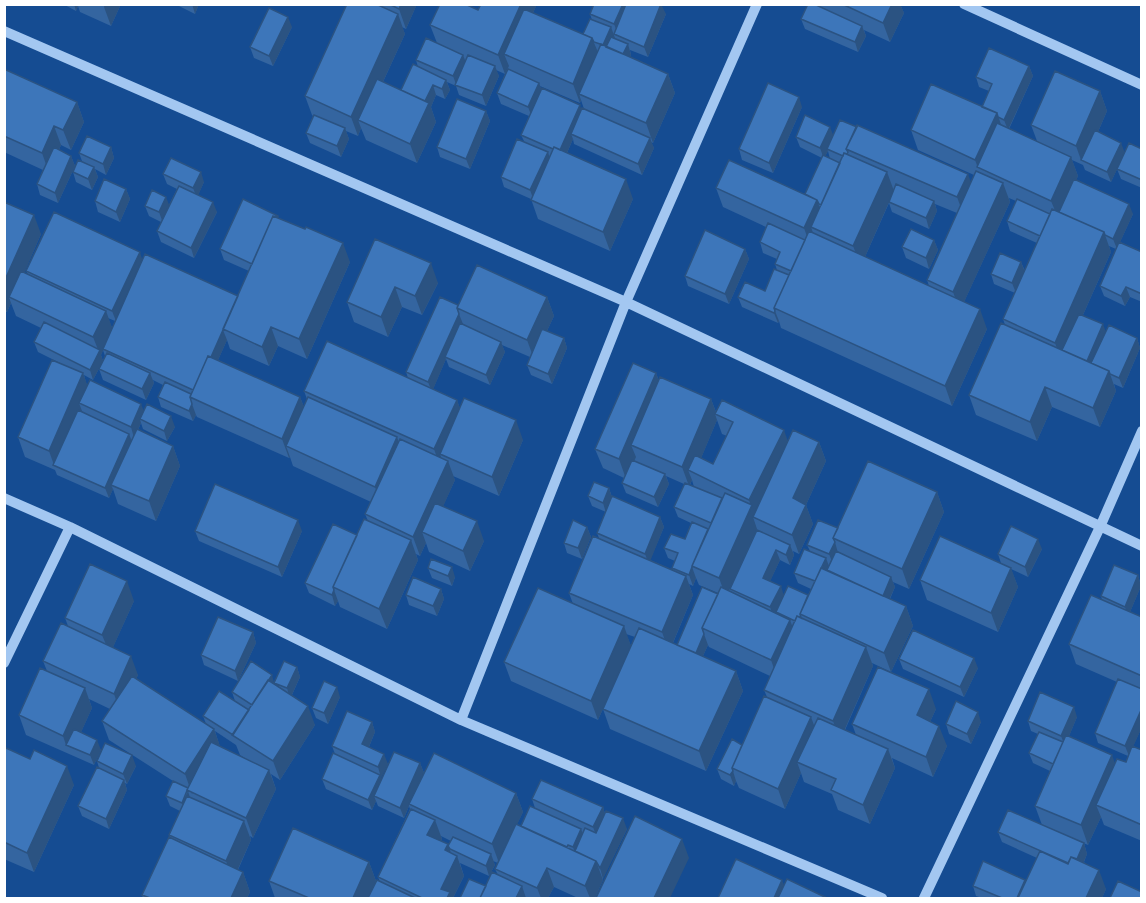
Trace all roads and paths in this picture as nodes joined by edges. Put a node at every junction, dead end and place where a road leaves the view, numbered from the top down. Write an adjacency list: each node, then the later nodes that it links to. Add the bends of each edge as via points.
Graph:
1 (757, 4): 5 (street)
2 (964, 4): 4 (street)
3 (4, 31): 5 (street)
4 (1142, 85)
5 (626, 302): 9 (street); 12 (street)
6 (1142, 431): 9 (street)
7 (4, 498): 8 (street)
8 (70, 527): 11 (street); 12 (street)
9 (1100, 527): 10 (street); 14 (street)
10 (1142, 546)
11 (4, 663)
12 (461, 720): 13 (street)
13 (882, 898)
14 (924, 898)

